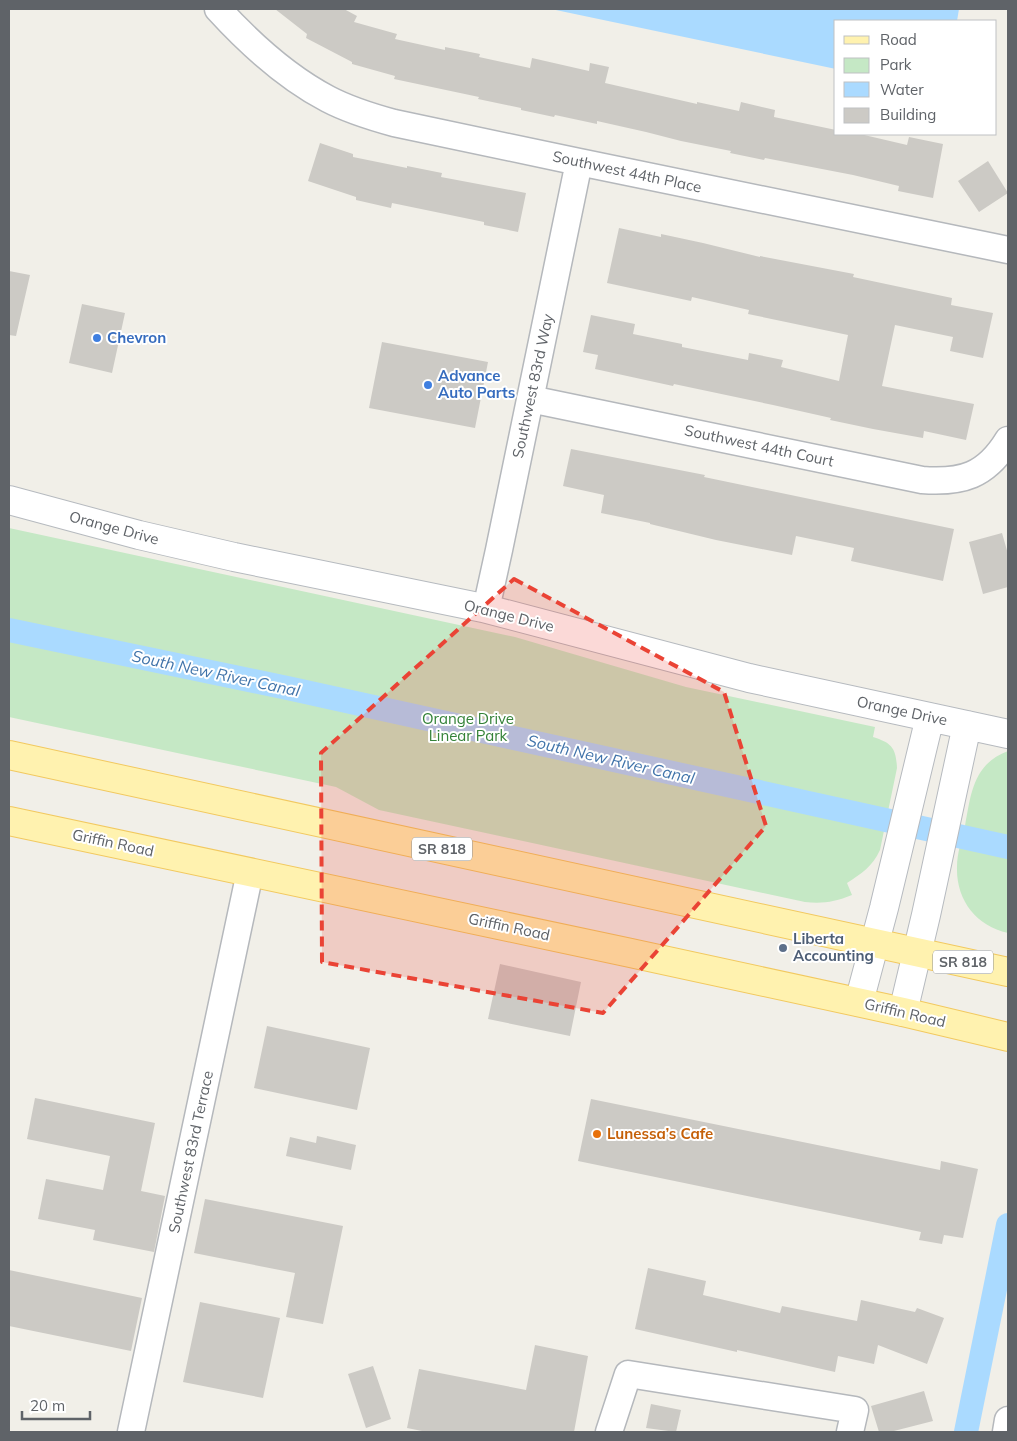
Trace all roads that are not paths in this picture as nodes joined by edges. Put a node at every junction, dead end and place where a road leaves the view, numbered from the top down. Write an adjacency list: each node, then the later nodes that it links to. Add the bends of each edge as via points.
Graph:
1 (218, 9): 2 (street, Southwest 44th Place, via 262,53 328,100 394,123)
2 (578, 162): 3 (street, Southwest 44th Place); 4 (street, Southwest 83rd Way)
3 (1008, 250)
4 (530, 399): 5 (street, Southwest 44th Court, via 944,482 966,478 986,467); 7 (street, Southwest 83rd Way, via 488,600)
5 (1008, 440)
6 (9, 500): 7 (street, Orange Drive, via 234,557)
7 (483, 608): 8 (street, Orange Drive, via 749,678)
8 (930, 717): 9 (street, Orange Drive); 14 (street)
9 (967, 725): 10 (street, Orange Drive); 15 (street)
10 (1008, 734)
11 (9, 756): 14 (main road, SR 818)
12 (9, 821): 13 (main road, Griffin Road)
13 (250, 872): 17 (main road, Griffin Road); 21 (street, Southwest 83rd Terrace)
14 (875, 943): 15 (main road, SR 818); 17 (street)
15 (917, 952): 16 (main road, SR 818); 18 (street)
16 (1008, 972)
17 (859, 1002): 18 (main road, Griffin Road)
18 (903, 1012): 19 (main road, Griffin Road)
19 (1008, 1038)
20 (1008, 1420): 24 (street)
21 (131, 1432)
22 (609, 1432): 23 (street, via 628,1374 855,1410)
23 (850, 1432)
24 (1006, 1432)

